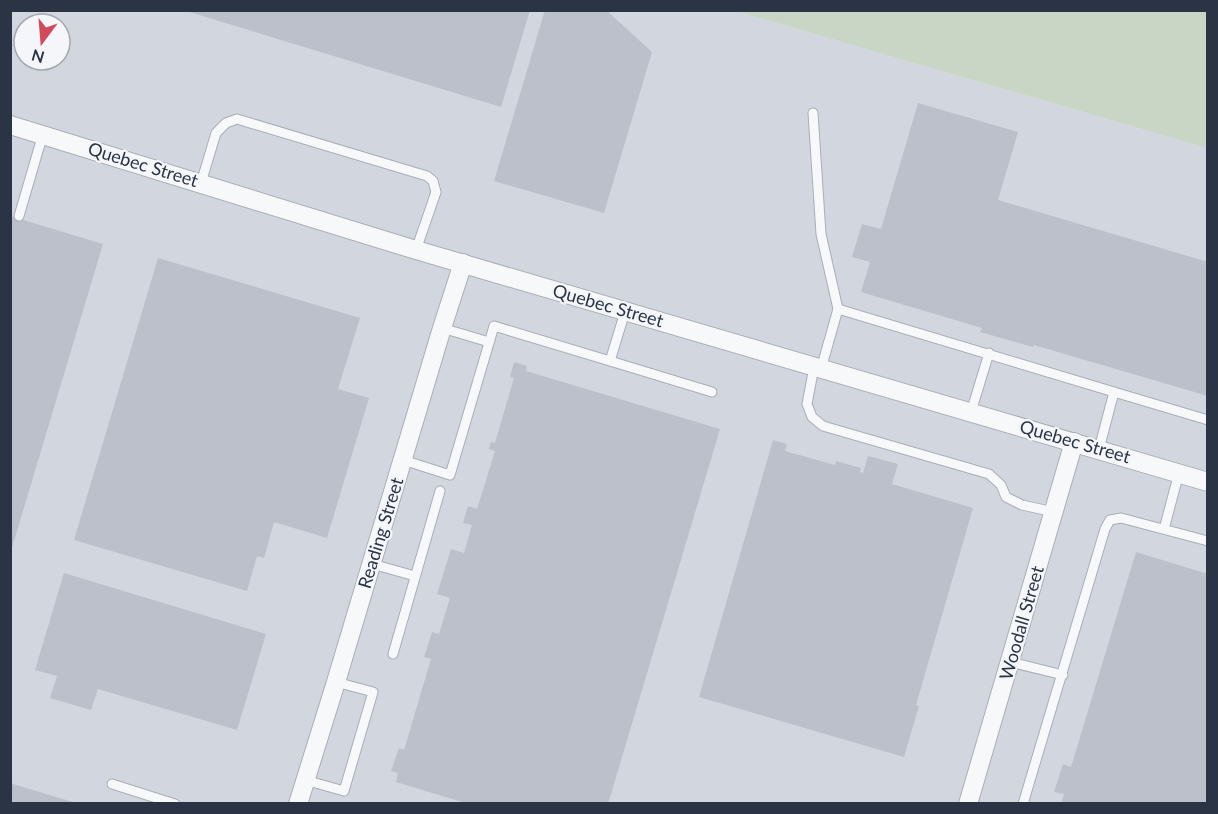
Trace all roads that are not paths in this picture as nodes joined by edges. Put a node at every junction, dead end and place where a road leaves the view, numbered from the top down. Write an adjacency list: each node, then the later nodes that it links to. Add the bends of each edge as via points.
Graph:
1 (813, 112): 8 (lane, via 821,234)
2 (10, 125): 3 (street, Quebec Street)
3 (43, 134): 4 (street, Quebec Street); 5 (lane)
4 (201, 183): 6 (street, Quebec Street); 6 (lane, via 216,133 237,119 427,176 434,181 436,192)
5 (19, 216)
6 (416, 250): 7 (street, Quebec Street)
7 (463, 263): 9 (street, Quebec Street); 10 (street, Reading Street)
8 (838, 309): 12 (lane); 14 (lane)
9 (625, 312): 13 (lane); 14 (street, Quebec Street)
10 (442, 328): 11 (lane); 21 (street, Reading Street)
11 (489, 342): 13 (lane, via 494,326); 21 (lane, via 450,475)
12 (989, 353): 16 (lane); 17 (lane)
13 (610, 361): 15 (lane)
14 (818, 368): 17 (street, Quebec Street); 25 (lane, via 807,404 812,417 823,426 988,474 1001,485 1006,497)
15 (712, 392)
16 (1114, 392): 18 (lane); 20 (lane)
17 (971, 412): 19 (street, Quebec Street)
18 (1208, 420)
19 (1074, 442): 20 (street, Quebec Street); 25 (street, Woodall Street)
20 (1099, 449): 22 (street, Quebec Street)
21 (403, 460): 28 (street, Reading Street)
22 (1179, 474): 23 (street, Quebec Street); 26 (lane)
23 (1208, 482)
24 (440, 491): 29 (lane)
25 (1054, 512): 31 (street, Woodall Street)
26 (1164, 529): 27 (lane); 32 (lane, via 1122,518 1110,520)
27 (1208, 541)
28 (372, 564): 29 (lane); 33 (street, Reading Street)
29 (415, 576): 30 (lane)
30 (393, 654)
31 (1010, 662): 32 (lane); 38 (street, Woodall Street)
32 (1063, 675): 39 (lane)
33 (336, 682): 34 (street, Reading Street); 34 (lane, via 373,692 344,791)
34 (305, 780): 37 (street, Reading Street)
35 (112, 784): 36 (lane)
36 (175, 804)
37 (298, 804)
38 (968, 804)
39 (1023, 804)

